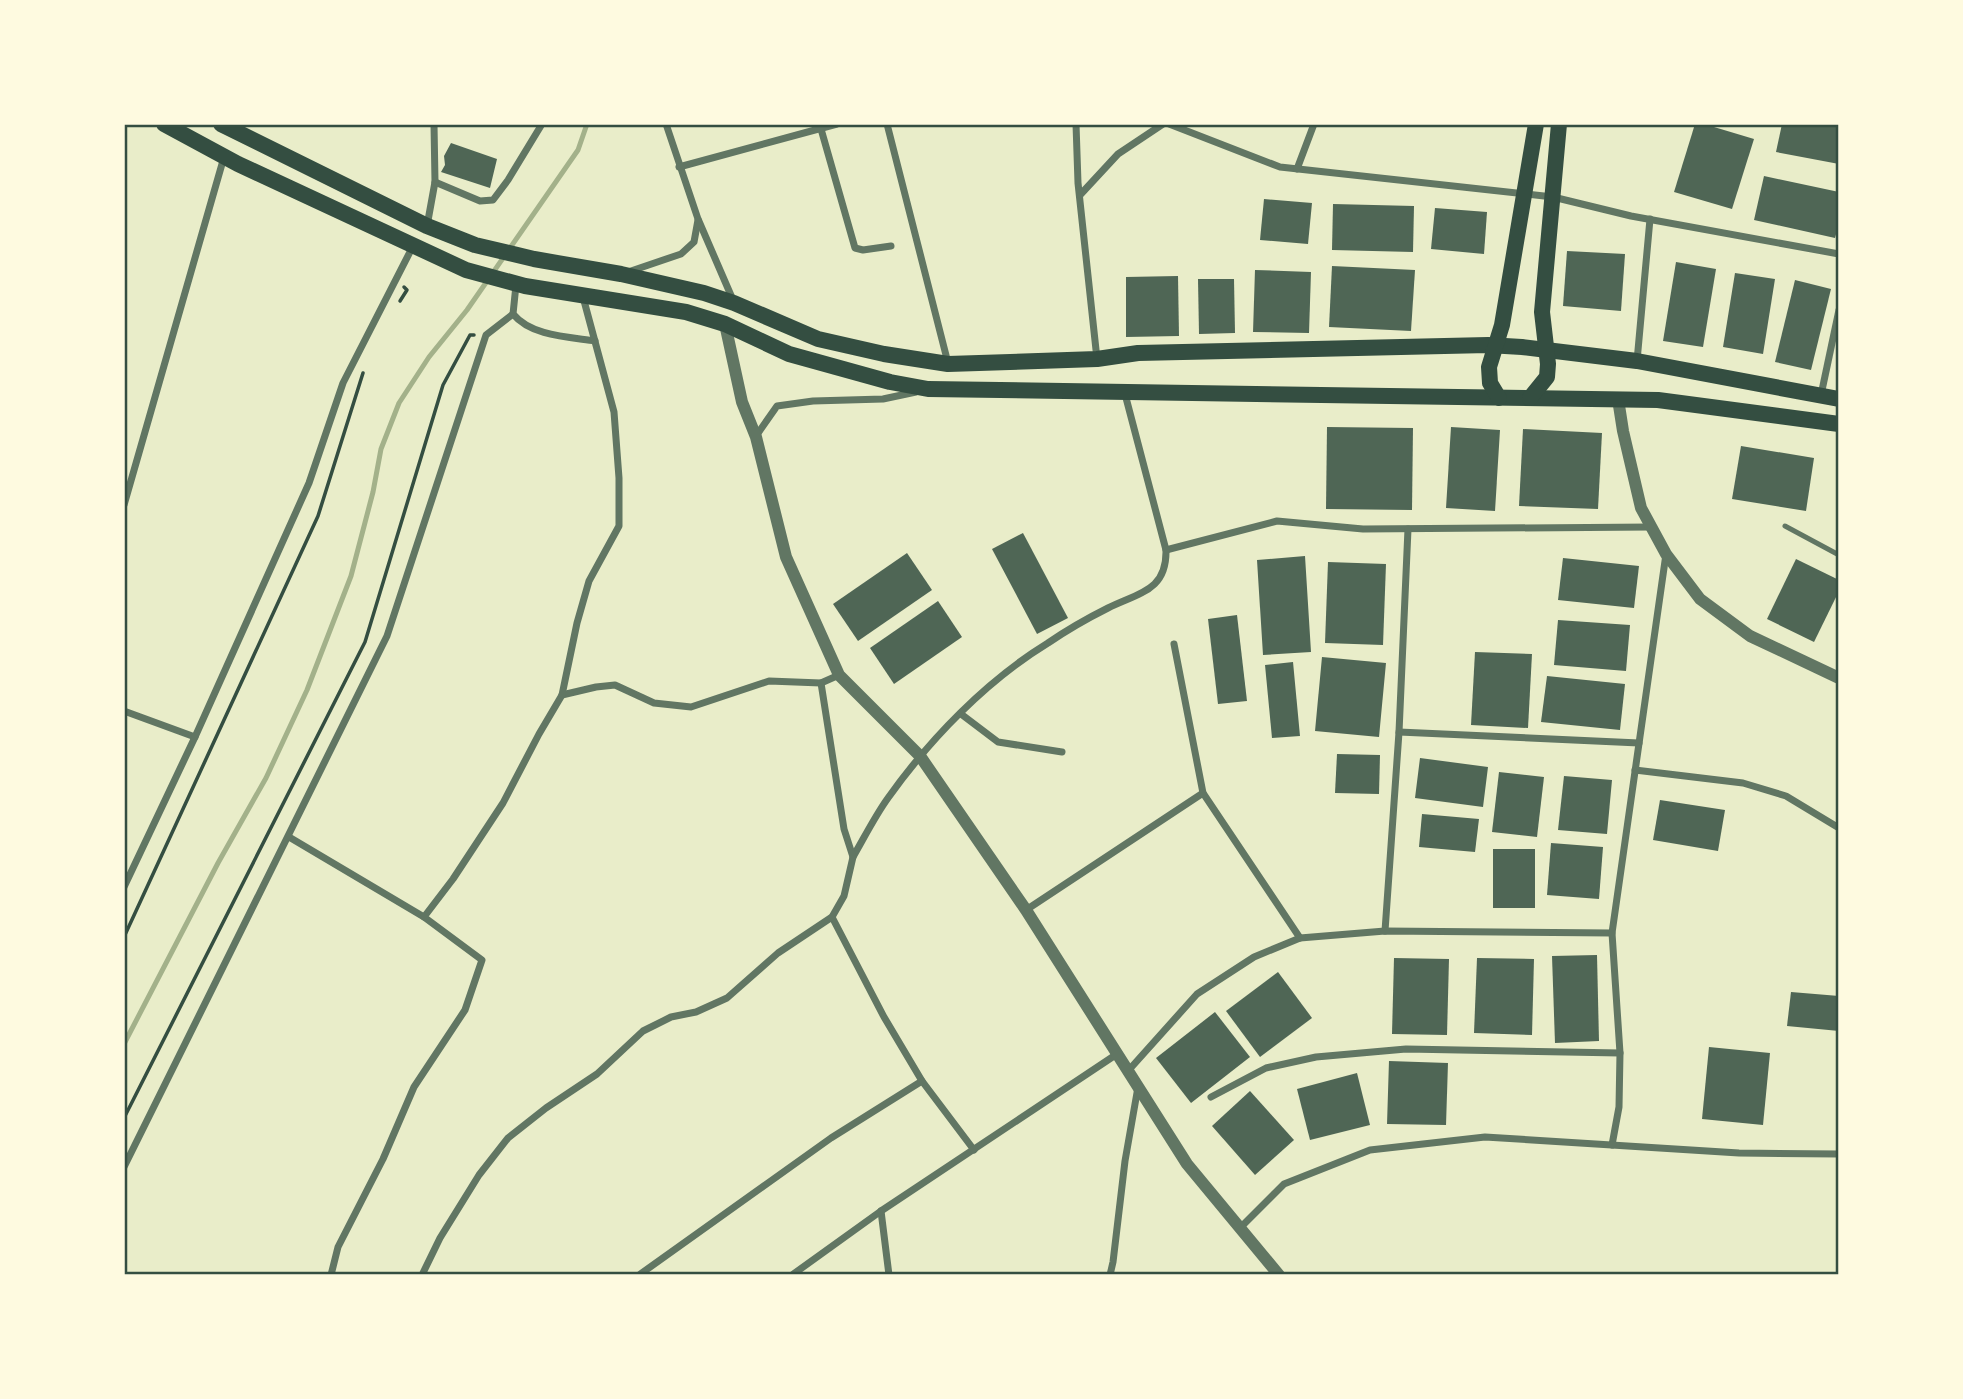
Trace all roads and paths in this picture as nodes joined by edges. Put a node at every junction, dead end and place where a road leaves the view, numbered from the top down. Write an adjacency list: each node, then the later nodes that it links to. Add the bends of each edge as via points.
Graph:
1 (164, 124): 15 (main road)
2 (221, 124): 24 (main road)
3 (434, 124): 18 (street)
4 (542, 124): 18 (street, via 493,200 480,201)
5 (666, 124): 16 (street)
6 (887, 124): 43 (street)
7 (1076, 124): 20 (street)
8 (1163, 124): 20 (street, via 1118,154)
9 (1169, 124): 17 (street, via 1280,167)
10 (1314, 124): 17 (street)
11 (1536, 124): 19 (main road)
12 (1559, 124): 21 (main road)
13 (833, 125): 14 (street)
14 (821, 129): 16 (street); 26 (street, via 855,248)
15 (224, 157): 25 (main road); 54 (street)
16 (679, 167): 22 (street)
17 (1297, 169): 19 (street)
18 (435, 182): 24 (street)
19 (1526, 193): 21 (street); 39 (main road)
20 (1080, 195): 41 (street)
21 (1553, 197): 23 (street); 40 (main road, via 1542,312)
22 (698, 219): 28 (street, via 694,242 681,254); 33 (street)
23 (1650, 219): 27 (street); 42 (street)
24 (427, 226): 28 (main road, via 475,245)
25 (413, 246): 29 (street); 30 (main road, via 466,270)
26 (891, 246)
27 (1839, 254)
28 (621, 274): 33 (main road)
29 (395, 279): 32 (path, via 407,290); 69 (street, via 343,383 309,482)
30 (521, 285): 31 (main road); 35 (street)
31 (583, 296): 36 (main road, via 686,312); 38 (street)
32 (400, 301)
33 (734, 303): 43 (main road, via 818,339)
34 (1839, 310): 47 (street)
35 (513, 314): 37 (street); 38 (street, via 520,323 555,335)
36 (725, 324): 45 (main road, via 789,354); 53 (street, via 742,402)
37 (486, 335): 76 (street, via 387,636); 92 (path, via 470,335 443,385 365,642)
38 (595, 341): 65 (street, via 614,412 619,526 589,580)
39 (1495, 346): 40 (main road); 41 (main road, via 1138,354); 48 (main road, via 1489,376)
40 (1548, 350): 42 (main road); 49 (main road, via 1547,377)
41 (1097, 359): 43 (main road)
42 (1637, 361): 47 (main road)
43 (948, 364)
44 (363, 372): 84 (path, via 318,516)
45 (928, 389): 46 (main road); 53 (street, via 883,399 777,406)
46 (1125, 393): 48 (main road); 58 (street)
47 (1821, 396): 51 (main road)
48 (1499, 398): 49 (main road)
49 (1530, 398): 50 (main road)
50 (1618, 399): 52 (main road, via 1658,400); 56 (street, via 1641,508)
51 (1839, 399)
52 (1839, 424)
53 (756, 437): 62 (street, via 786,557)
54 (124, 505)
55 (1785, 526): 60 (lane)
56 (1651, 527): 57 (street); 59 (street)
57 (1408, 528): 58 (street, via 1277,521); 68 (street)
58 (1166, 550): 67 (street, via 1161,577 1144,593 1046,643)
59 (1666, 554): 63 (street, via 1700,598 1750,636); 70 (street)
60 (1839, 555)
61 (1174, 644): 74 (street)
62 (839, 675): 64 (street); 72 (street)
63 (1839, 678)
64 (821, 683): 65 (street, via 769,681 691,707 654,702 615,685); 77 (street)
65 (562, 695): 80 (street, via 503,803)
66 (124, 711): 69 (street)
67 (961, 714): 71 (street, via 998,742); 72 (street)
68 (1399, 732): 70 (street); 82 (street)
69 (195, 737): 78 (street)
70 (1639, 743): 73 (street)
71 (1062, 752)
72 (920, 756): 77 (street, via 887,799); 79 (street)
73 (1635, 770): 75 (street, via 1754,786 1786,796); 83 (street)
74 (1203, 793): 79 (street); 85 (street)
75 (1839, 828)
76 (289, 837): 80 (street); 96 (street)
77 (853, 857): 81 (street, via 844,896)
78 (124, 887)
79 (1026, 910): 86 (street)
80 (424, 917): 99 (street, via 482,960 465,1010 400,1115 338,1247)
81 (832, 917): 89 (street); 100 (street, via 778,953 727,998 643,1031 597,1074 508,1138 473,1185)
82 (1385, 931): 83 (street); 85 (street)
83 (1612, 933): 87 (street)
84 (124, 937)
85 (1300, 938): 88 (street, via 1254,957 1197,994)
86 (1117, 1054): 88 (street); 94 (street)
87 (1620, 1054): 91 (street, via 1406,1049 1316,1057 1266,1068); 93 (street, via 1619,1107)
88 (1128, 1071): 90 (street)
89 (922, 1081): 94 (street); 101 (street, via 831,1138)
90 (1138, 1086): 98 (street, via 1187,1164); 104 (street)
91 (1211, 1097)
92 (124, 1118)
93 (1612, 1145): 95 (street); 98 (street, via 1485,1137 1370,1150 1284,1184)
94 (974, 1150): 97 (street)
95 (1839, 1154)
96 (124, 1167)
97 (881, 1211): 102 (street); 103 (street)
98 (1241, 1228): 105 (street)
99 (331, 1275)
100 (422, 1275)
101 (639, 1275)
102 (792, 1275)
103 (889, 1275)
104 (1110, 1275)
105 (1279, 1275)

